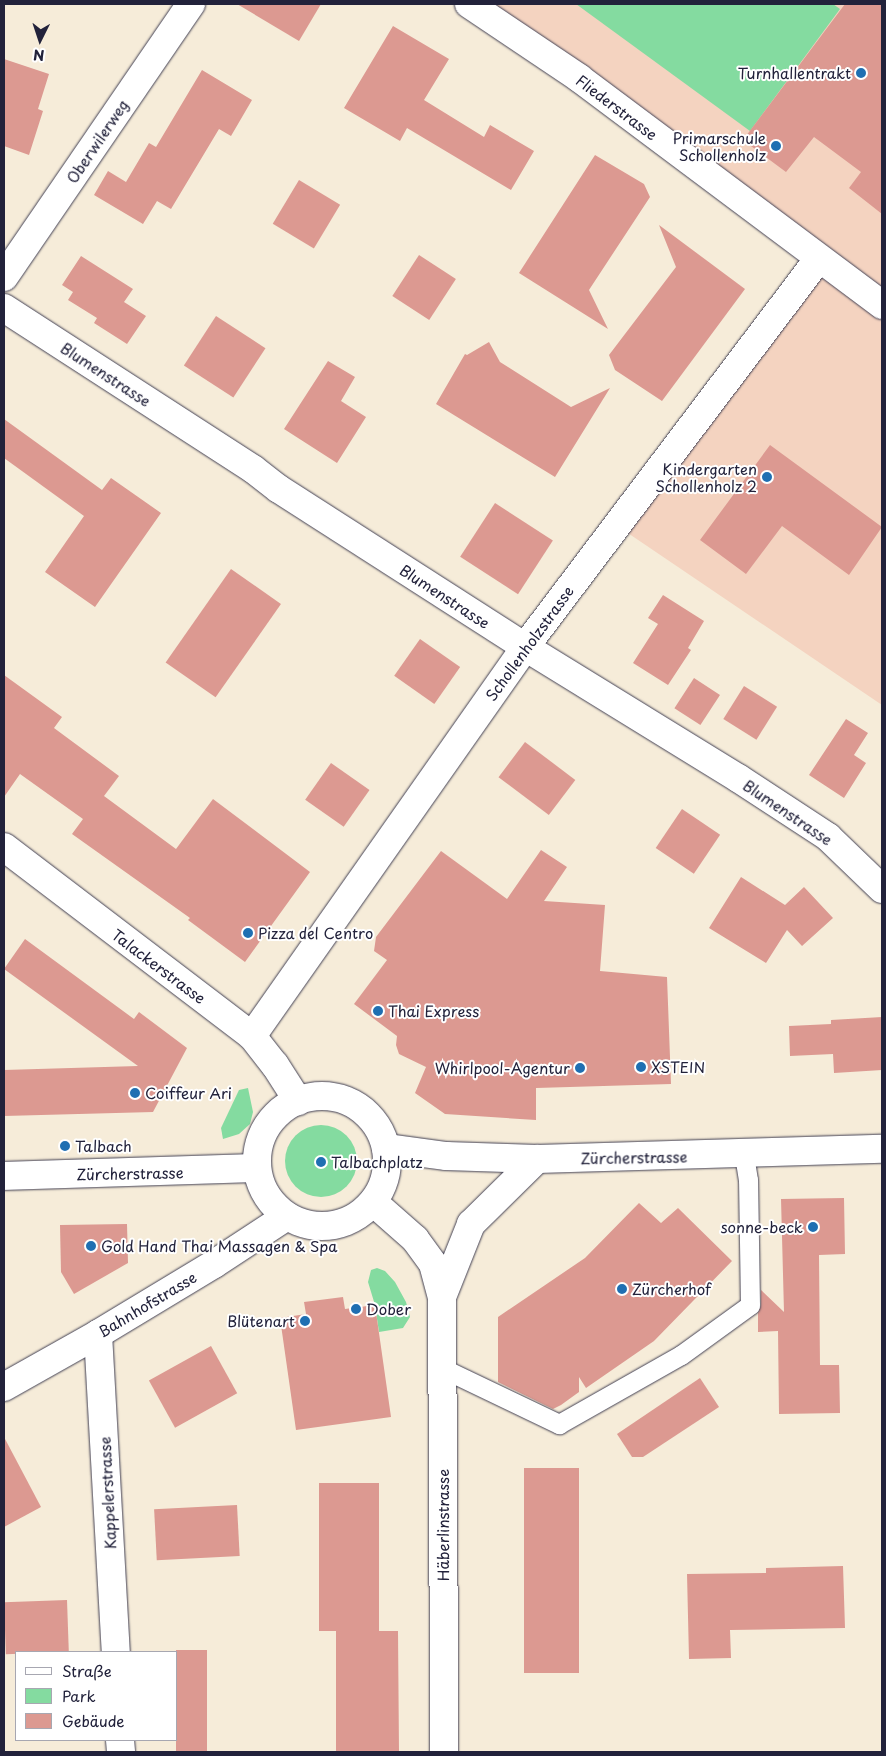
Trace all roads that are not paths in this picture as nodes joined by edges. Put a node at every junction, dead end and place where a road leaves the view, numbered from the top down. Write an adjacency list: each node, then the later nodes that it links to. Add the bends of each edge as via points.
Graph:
1 (191, 4): 4 (street, Oberwilerweg)
2 (469, 4): 3 (street, Fliederstrasse, via 579,78)
3 (818, 258): 5 (street, Fliederstrasse); 7 (street, Schollenholzstrasse)
4 (4, 278)
5 (882, 305)
6 (4, 308): 7 (street, Blumenstrasse)
7 (526, 647): 9 (street, Blumenstrasse, via 828,837); 10 (street, Schollenholzstrasse)
8 (4, 847): 10 (street, Talackerstrasse)
9 (882, 888)
10 (252, 1036): 11 (street, Talackerstrasse)
11 (298, 1101): 12 (street, via 320,1096 343,1100 363,1110 378,1127); 16 (street, via 280,1112 266,1127 258,1147)
12 (386, 1148): 15 (street, Zürcherstrasse, via 446,1156); 18 (street, via 387,1167 383,1185)
13 (882, 1149): 14 (street, Zürcherstrasse)
14 (744, 1154): 15 (street, Zürcherstrasse); 22 (lane, via 748,1180 750,1305 681,1355 559,1424)
15 (537, 1159): 20 (street, Häberlinstrasse, via 471,1224)
16 (257, 1168): 17 (street, Zürcherstrasse); 19 (street, via 262,1187 273,1204)
17 (4, 1176)
18 (373, 1202): 19 (street, via 342,1223 324,1226 304,1224); 20 (street, Häberlinstrasse, via 415,1239 433,1264)
19 (287, 1216): 21 (street, Bahnhofstrasse)
20 (442, 1297): 22 (street, Häberlinstrasse)
21 (98, 1334): 23 (street, Bahnhofstrasse); 24 (street, Kappelerstrasse)
22 (442, 1368): 25 (street, Häberlinstrasse)
23 (4, 1388)
24 (116, 1651)
25 (444, 1752)

